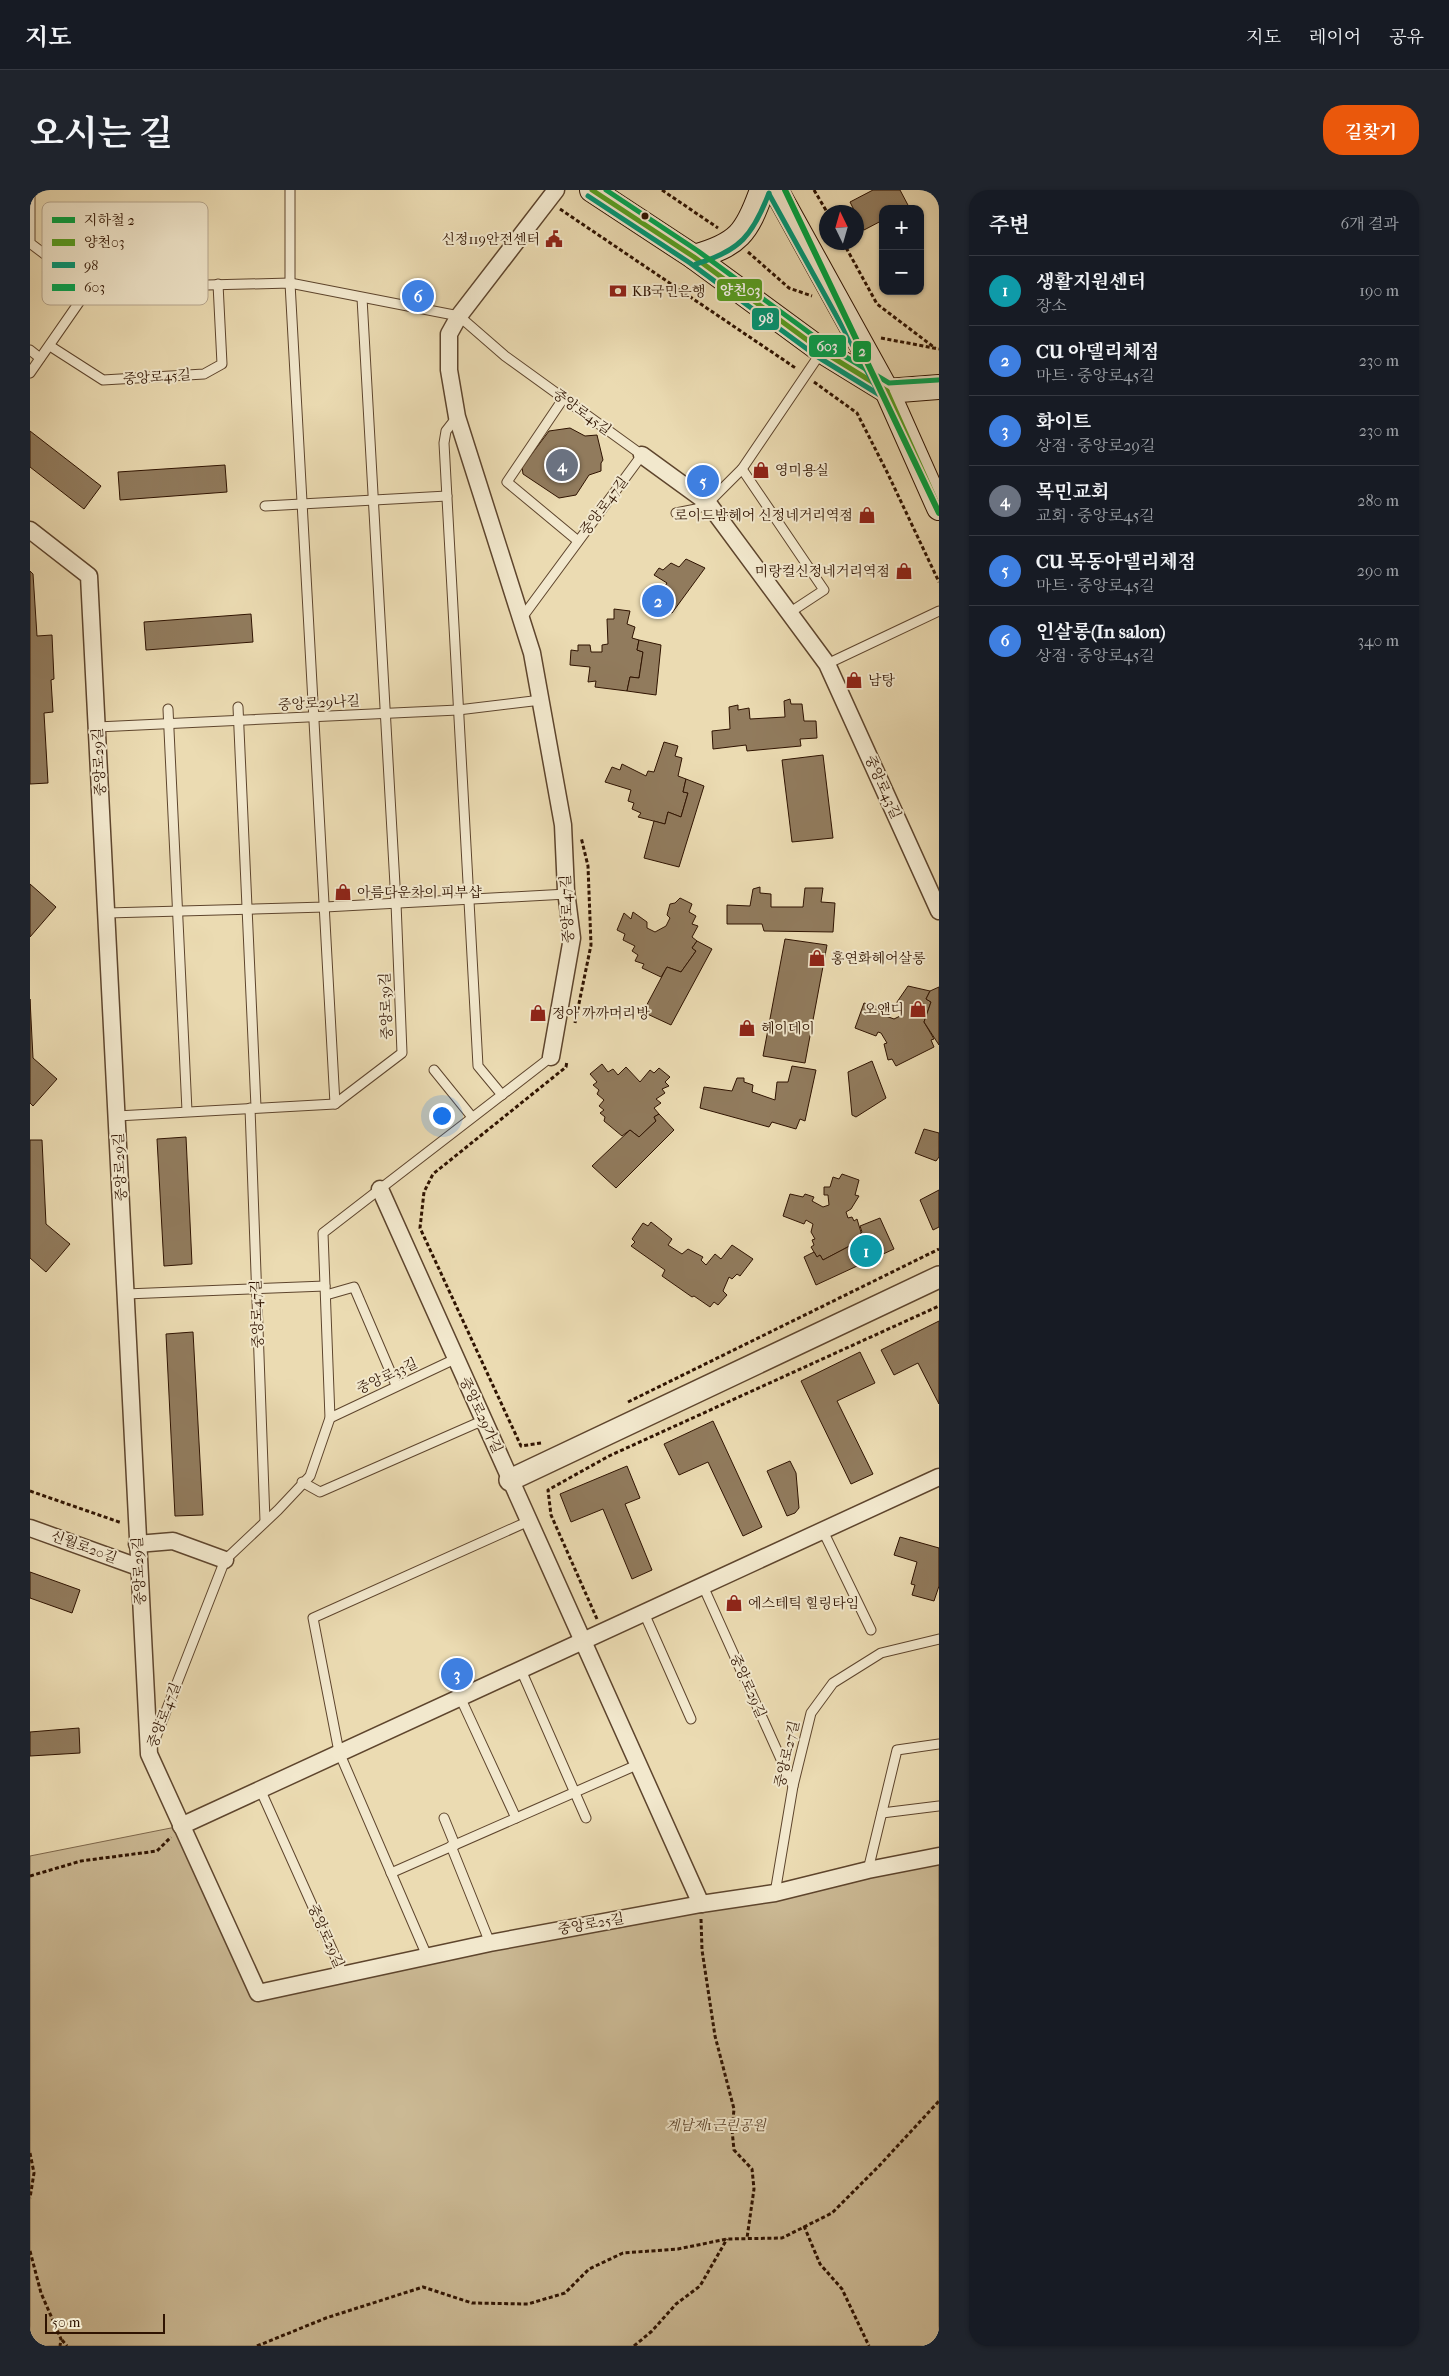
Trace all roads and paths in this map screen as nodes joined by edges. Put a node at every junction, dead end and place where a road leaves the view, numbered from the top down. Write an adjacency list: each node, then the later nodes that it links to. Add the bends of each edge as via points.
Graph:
1 (30, 190): 12 (lane, via 30,243)
2 (290, 190): 14 (lane)
3 (592, 190): 13 (main road)
4 (662, 190): 10 (path)
5 (762, 190): 13 (main road, via 745,228 735,240 722,249)
6 (776, 190): 28 (main road)
7 (814, 190): 9 (path)
8 (552, 195): 19 (street); 26 (path)
9 (823, 205)
10 (712, 223)
11 (847, 250): 21 (path, via 877,304)
12 (42, 252)
13 (694, 257): 23 (main road)
14 (290, 283): 16 (lane, 중앙로45길); 17 (lane, 중앙로45길); 36 (lane)
15 (208, 284): 16 (lane, 중앙로45길)
16 (218, 284): 20 (lane, 중앙로45길, via 222,364 204,374 103,380)
17 (362, 298): 19 (lane, 중앙로45길); 34 (lane)
18 (78, 305): 20 (lane)
19 (458, 316): 29 (lane, 중앙로45길, via 505,356); 30 (street, via 449,334 449,370)
20 (50, 346): 24 (lane)
21 (936, 348)
22 (30, 350): 24 (lane)
23 (822, 351): 26 (lane); 28 (main road)
24 (40, 358): 25 (lane)
25 (30, 373)
26 (806, 375): 32 (lane); 42 (path, via 857,413)
27 (939, 387): 28 (main road)
28 (887, 391): 38 (main road)
29 (564, 399): 31 (lane, 중앙로45길); 41 (lane, via 507,482)
30 (457, 416): 33 (lane, via 446,431 444,443); 45 (street)
31 (642, 455): 35 (street, 중앙로45길); 41 (lane, 중앙로47길)
32 (742, 469): 35 (lane); 44 (lane, via 824,590)
33 (447, 496): 34 (lane); 50 (lane)
34 (374, 501): 36 (lane); 51 (lane)
35 (708, 503): 39 (lane); 44 (street, 중앙로45길)
36 (302, 504): 37 (lane); 52 (lane)
37 (264, 506)
38 (939, 508)
39 (676, 513)
40 (30, 530): 55 (street, 중앙로29길, via 89,576)
41 (578, 541): 45 (lane, 중앙로47길)
42 (939, 582)
43 (939, 611): 46 (lane)
44 (789, 613): 46 (street, 중앙로45길)
45 (521, 619): 47 (street, 중앙로47길, via 532,653)
46 (827, 664): 63 (street, 중앙로43길)
47 (541, 700): 50 (lane, 중앙로29나길); 57 (street, 중앙로47길, via 563,825)
48 (238, 707): 53 (lane)
49 (168, 709): 54 (lane)
50 (458, 710): 51 (lane, 중앙로29나길); 58 (lane)
51 (386, 713): 52 (lane, 중앙로29나길); 59 (lane, 중앙로39길)
52 (314, 716): 53 (lane, 중앙로29나길); 60 (lane)
53 (238, 720): 54 (lane, 중앙로29나길); 61 (lane)
54 (168, 724): 55 (lane, 중앙로29나길); 62 (lane)
55 (97, 727): 64 (street, 중앙로29길)
56 (579, 830): 65 (path, via 588,866 591,945)
57 (567, 894): 58 (lane); 66 (street, 중앙로47길, via 572,938)
58 (468, 900): 59 (lane); 69 (lane, via 478,1066)
59 (396, 903): 60 (lane); 70 (lane, 중앙로39길, via 402,1053)
60 (324, 907): 61 (lane); 70 (lane)
61 (246, 909): 62 (lane); 71 (lane)
62 (177, 910): 64 (lane); 72 (lane)
63 (939, 911)
64 (107, 913): 73 (street, 중앙로29길)
65 (574, 1030)
66 (551, 1056): 69 (lane, 중앙로47길)
67 (568, 1058): 87 (path, via 566,1067 433,1174 424,1192 420,1228 521,1446)
68 (434, 1070): 74 (lane)
69 (502, 1094): 74 (lane, 중앙로47길)
70 (335, 1104): 71 (lane)
71 (253, 1107): 72 (lane); 78 (lane, 중앙로47길)
72 (187, 1110): 73 (lane)
73 (117, 1116): 80 (street, 중앙로29길)
74 (472, 1117): 75 (lane, 중앙로47길)
75 (380, 1189): 79 (lane, 중앙로47길, via 323,1233); 82 (street, 중앙로29가길)
76 (939, 1249): 84 (path)
77 (939, 1277): 89 (street)
78 (256, 1289): 79 (lane); 80 (lane); 92 (lane, 중앙로47길)
79 (326, 1290): 83 (lane, via 354,1286); 85 (lane, 중앙로47길)
80 (126, 1294): 96 (street, 중앙로29길)
81 (939, 1306): 102 (path, via 609,1456 548,1490 551,1515)
82 (456, 1359): 83 (lane, 중앙로33길); 86 (street, 중앙로29가길)
83 (396, 1386): 85 (lane, 중앙로33길)
84 (624, 1404)
85 (330, 1418): 90 (lane, 중앙로47길, via 310,1476)
86 (484, 1420): 89 (street, 중앙로29가길); 90 (lane, via 320,1492)
87 (545, 1443)
88 (939, 1477): 95 (street)
89 (510, 1480): 93 (street, 중앙로29가길)
90 (302, 1482): 92 (lane, 중앙로47길)
91 (30, 1491): 96 (path)
92 (265, 1521): 97 (lane, 중앙로47길)
93 (529, 1521): 104 (street, 중앙로29가길); 109 (lane, via 314,1618)
94 (30, 1528): 98 (street, 신월로20길)
95 (823, 1531): 99 (street); 101 (lane)
96 (137, 1536): 97 (street, via 173,1541); 98 (street, 중앙로29길)
97 (225, 1560): 110 (lane, 중앙로47길)
98 (138, 1567): 110 (street, 중앙로29길)
99 (703, 1586): 100 (street); 112 (lane, 중앙로29길)
100 (644, 1614): 102 (street); 107 (lane)
101 (871, 1630)
102 (603, 1633): 104 (street)
103 (939, 1639): 112 (lane, 중앙로27길, via 881,1653 833,1683 811,1713)
104 (584, 1641): 105 (street); 111 (street)
105 (521, 1670): 106 (street); 114 (lane)
106 (460, 1698): 109 (street); 118 (lane)
107 (691, 1719)
108 (939, 1744): 116 (lane, via 897,1750)
109 (339, 1752): 113 (street); 124 (lane)
110 (149, 1754): 120 (street, 중앙로29길)
111 (639, 1764): 114 (lane); 127 (street)
112 (793, 1786): 126 (lane, 중앙로27길)
113 (260, 1789): 120 (street); 130 (lane, 중앙로29길)
114 (574, 1792): 118 (lane); 119 (lane)
115 (939, 1806): 116 (lane)
116 (882, 1813): 123 (lane)
117 (444, 1818): 121 (lane)
118 (516, 1818): 121 (lane)
119 (586, 1818)
120 (181, 1826): 125 (path, via 157,1851 81,1861); 131 (street, 중앙로29길)
121 (453, 1845): 124 (lane); 128 (lane)
122 (939, 1856): 123 (street, 중앙로25길)
123 (868, 1870): 126 (street, 중앙로25길)
124 (391, 1873): 129 (lane)
125 (30, 1876)
126 (775, 1893): 127 (street, 중앙로25길)
127 (701, 1904): 128 (street, 중앙로25길); 136 (path, via 702,1950 715,2036 734,2109 734,2150 752,2168 754,2189)
128 (490, 1943): 129 (street, 중앙로25길)
129 (427, 1956): 130 (street, 중앙로25길)
130 (343, 1974): 131 (street, 중앙로25길)
131 (258, 1993)
132 (939, 2101): 135 (path, via 832,2213)
133 (30, 2153): 134 (path, via 34,2172)
134 (30, 2198)
135 (804, 2226): 136 (path, via 782,2238); 144 (path, via 820,2264 842,2289)
136 (747, 2238): 137 (path)
137 (727, 2239): 142 (path, via 623,2253 589,2269 566,2293 528,2304 472,2303 423,2287 326,2318); 143 (path, via 700,2286 676,2304)
138 (30, 2251): 139 (path, via 41,2293)
139 (62, 2339): 140 (path); 141 (path)
140 (60, 2346)
141 (67, 2346)
142 (257, 2346)
143 (634, 2346)
144 (869, 2346)

